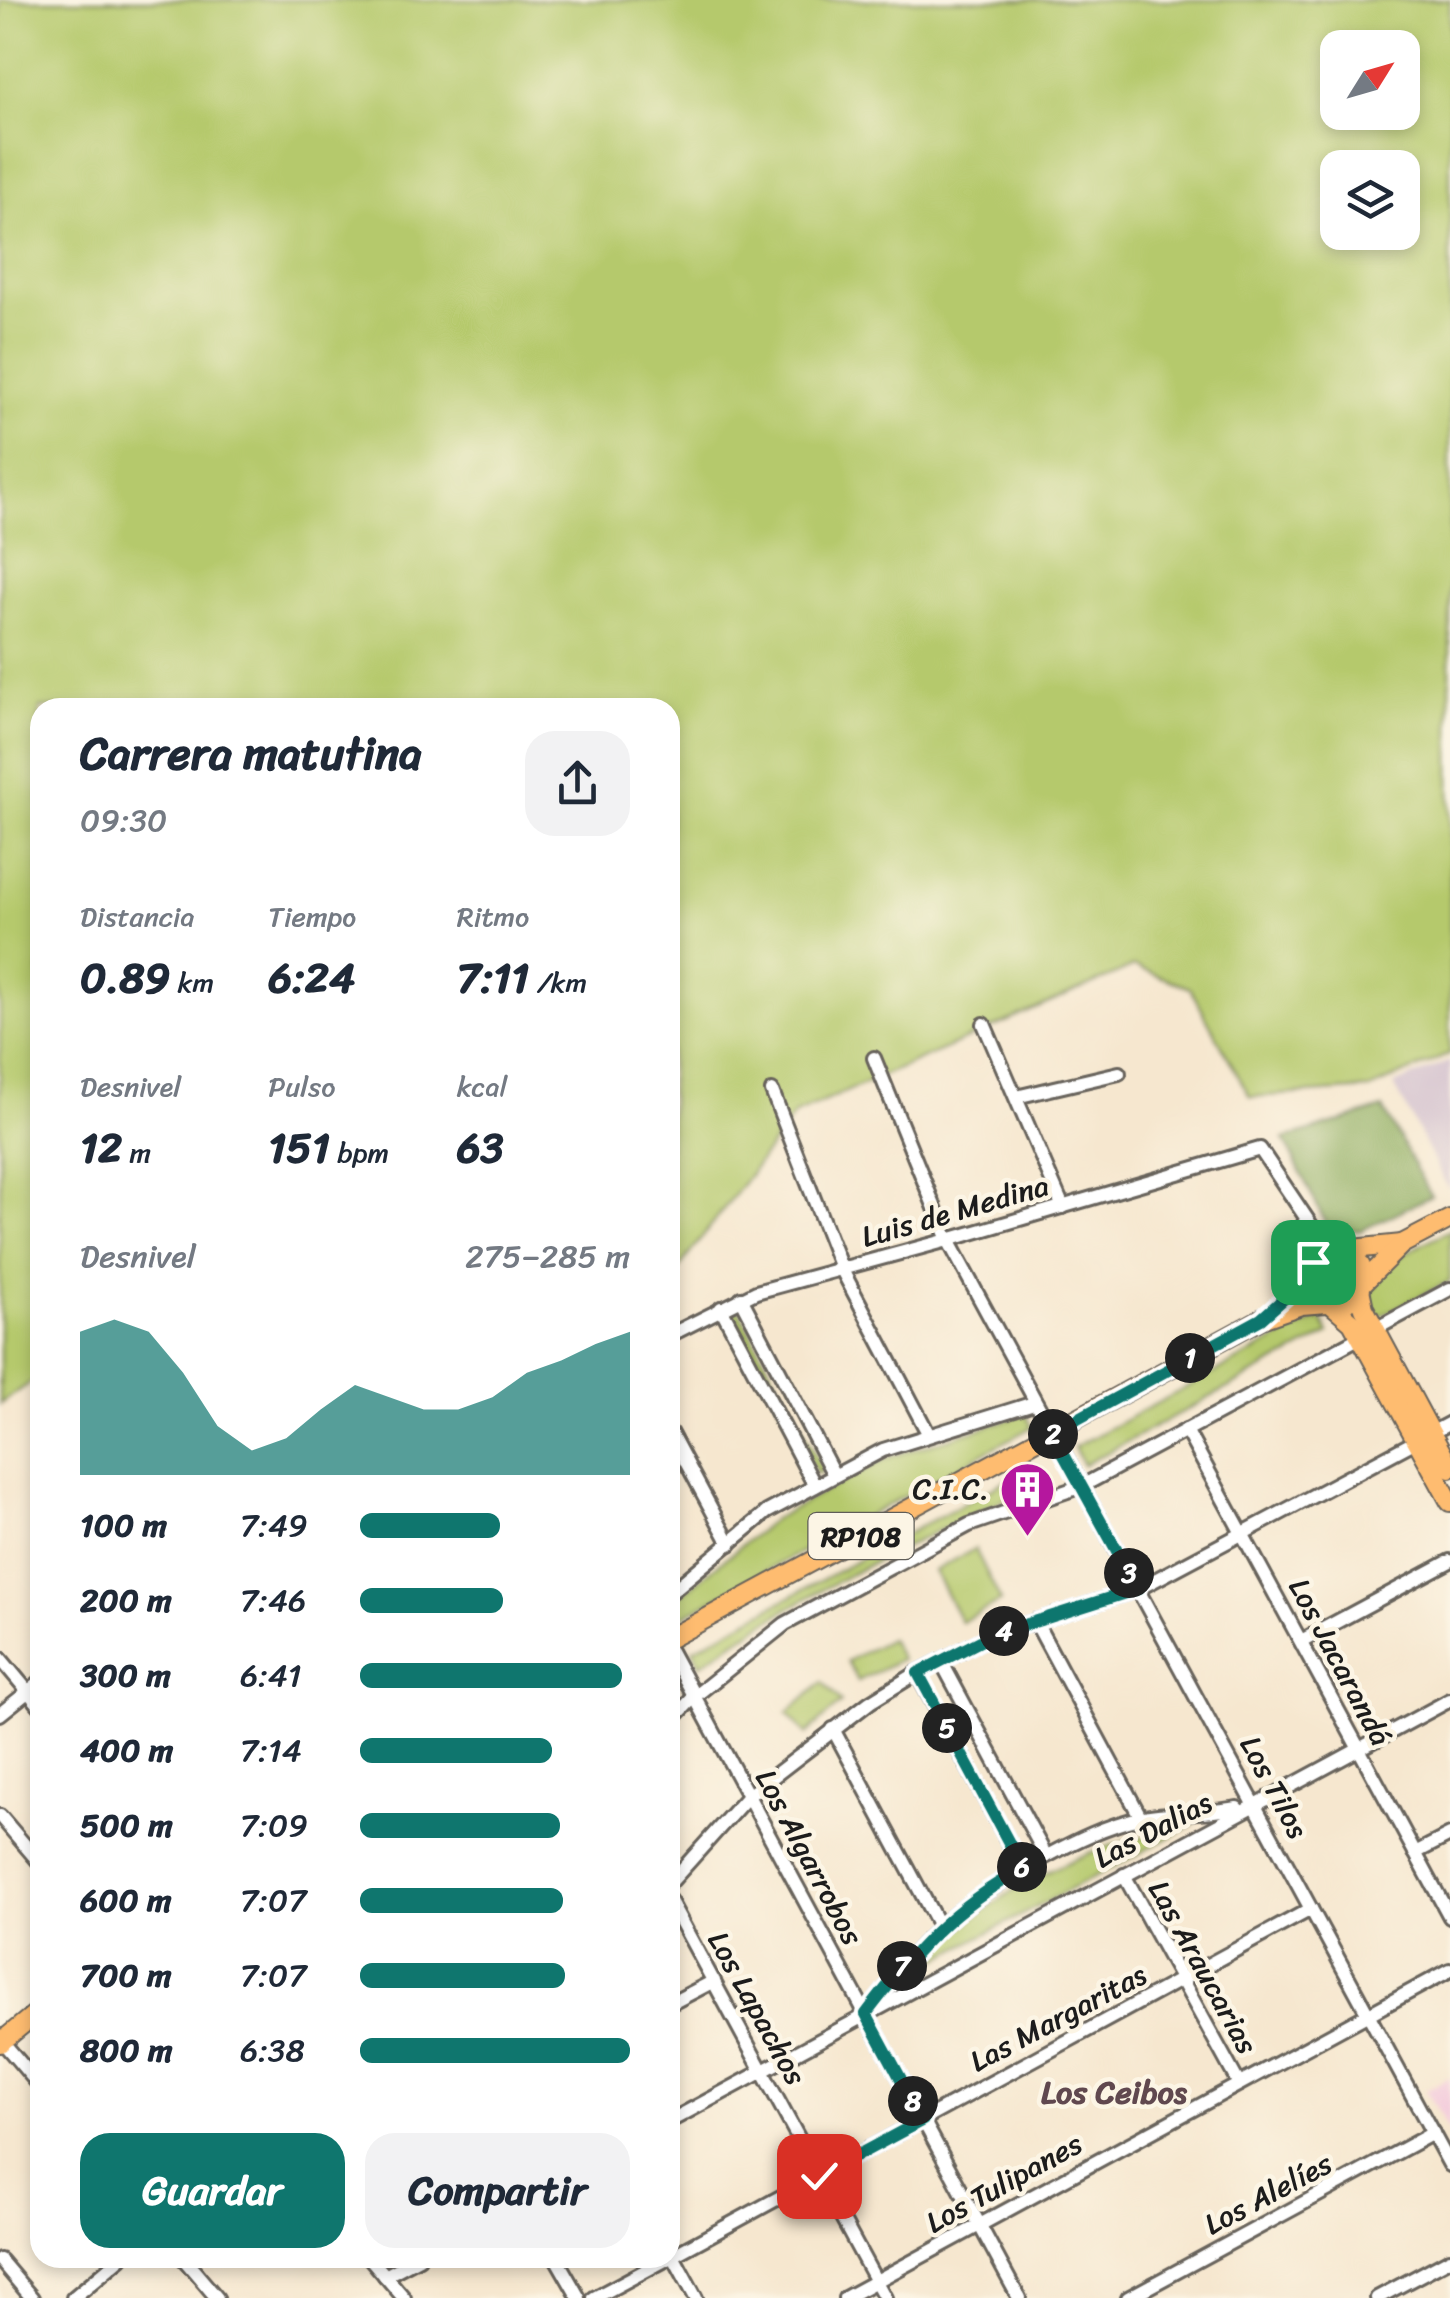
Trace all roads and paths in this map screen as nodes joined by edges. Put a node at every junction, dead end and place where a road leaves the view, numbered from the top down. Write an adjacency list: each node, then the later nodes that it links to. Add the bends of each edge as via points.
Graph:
1 (984, 1024): 5 (street)
2 (874, 1058): 9 (street, Los Tilos)
3 (1119, 1073): 5 (street)
4 (772, 1091): 13 (street)
5 (1016, 1097): 7 (street)
6 (1296, 1202): 7 (street, Luis de Medina, via 1260,1149); 11 (street); 12 (street, via 1311,1242)
7 (1063, 1207): 9 (street, Luis de Medina)
8 (1450, 1219): 10 (main road, RP108)
9 (948, 1240): 13 (street, Luis de Medina); 22 (street, Los Tilos)
10 (1402, 1244): 11 (main road, RP108); 14 (main road, RP108)
11 (1338, 1250): 12 (main road, RP108); 14 (main road, via 1355,1258)
12 (1311, 1266): 17 (main road, via 1310,1286); 19 (main road, RP108)
13 (842, 1268): 16 (street, Luis de Medina); 26 (street)
14 (1361, 1286): 17 (main road, RP108, via 1348,1302); 21 (main road)
15 (1450, 1289): 21 (street)
16 (740, 1298): 18 (street, Luis de Medina); 30 (street)
17 (1329, 1304): 19 (main road, RP108, via 1301,1305); 21 (main road)
18 (721, 1308): 20 (street, Luis de Medina); 31 (street)
19 (1261, 1319): 25 (main road, RP108)
20 (680, 1330)
21 (1368, 1333): 24 (street); 27 (main road)
22 (1034, 1403): 25 (street, Los Tilos); 26 (street)
23 (1450, 1424): 27 (street)
24 (1186, 1430): 32 (street); 34 (street, Los Jacarandá)
25 (1052, 1433): 32 (street, Los Tilos); 40 (main road, RP108)
26 (930, 1435): 30 (street)
27 (1424, 1438): 29 (main road); 33 (main road); 34 (street)
28 (680, 1451): 35 (street)
29 (1450, 1468)
30 (834, 1475): 31 (street)
31 (814, 1486): 35 (street, via 767,1512)
32 (1082, 1486): 38 (street, Los Tilos); 48 (street, via 969,1525 785,1624)
33 (1450, 1502)
34 (1242, 1534): 38 (street); 41 (street, Los Jacarandá)
35 (730, 1544): 37 (street)
36 (1450, 1561): 41 (street)
37 (680, 1585)
38 (1138, 1589): 39 (street); 55 (street, Los Tilos)
39 (1035, 1621): 43 (street); 57 (street)
40 (680, 1633)
41 (1300, 1641): 53 (street, Los Jacarandá)
42 (0, 1658): 46 (street)
43 (940, 1661): 45 (street); 61 (street)
44 (680, 1669): 48 (street, Los Algarrobos)
45 (918, 1673): 52 (street); 62 (street)
46 (28, 1691): 47 (street); 51 (street)
47 (30, 1694)
48 (695, 1696): 50 (street); 54 (street, Los Algarrobos)
49 (1450, 1700): 53 (street, Las Dalias)
50 (680, 1712)
51 (0, 1714)
52 (833, 1729): 54 (street); 68 (street)
53 (1359, 1748): 55 (street, Las Dalias); 60 (street, Los Jacarandá)
54 (748, 1796): 63 (street); 73 (street, Los Algarrobos)
55 (1254, 1804): 57 (street); 64 (street, Las Dalias); 65 (street, Los Tilos)
56 (0, 1816): 59 (street)
57 (1141, 1818): 61 (street)
58 (1450, 1834): 60 (street)
59 (30, 1852)
60 (1415, 1853): 66 (street, Los Jacarandá)
61 (1046, 1856): 62 (street)
62 (1023, 1869): 68 (street)
63 (680, 1872)
64 (1124, 1875): 70 (street, Las Araucarias); 73 (street, Las Dalias)
65 (1312, 1910): 70 (street, Las Margaritas); 74 (street, Los Tilos)
66 (1450, 1917)
67 (680, 1920): 71 (street, Los Lapachos)
68 (939, 1926): 73 (street)
69 (1450, 1970): 74 (street, Los Tulipanes)
70 (1182, 1980): 79 (street, Las Araucarias); 81 (street, Las Margaritas)
71 (714, 1982): 72 (street); 77 (street, Los Lapachos)
72 (680, 1999)
73 (866, 2014): 77 (street, Las Dalias); 81 (street, Los Algarrobos)
74 (1368, 2014): 79 (street, Los Tulipanes); 82 (street, Los Tilos)
75 (30, 2018): 76 (main road)
76 (1, 2041): 78 (street)
77 (762, 2070): 80 (street, Las Dalias); 84 (street, Los Lapachos)
78 (30, 2074)
79 (1239, 2084): 85 (street, Los Tulipanes)
80 (680, 2115)
81 (923, 2120): 84 (street, Las Margaritas); 85 (street, Los Algarrobos)
82 (1432, 2133): 83 (street, Los Tilos); 108 (street, Los Alelíes)
83 (1450, 2166)
84 (819, 2176): 86 (street, Las Margaritas); 97 (street, Los Lapachos)
85 (980, 2225): 97 (street, Los Tulipanes); 107 (street, Los Algarrobos)
86 (680, 2250)
87 (1450, 2258): 109 (street)
88 (0, 2260): 98 (street)
89 (109, 2268): 99 (street)
90 (192, 2268): 100 (street)
91 (378, 2268): 96 (street)
92 (400, 2268): 96 (street)
93 (562, 2268): 102 (street)
94 (647, 2268): 103 (street, Las Margaritas)
95 (678, 2268): 104 (street)
96 (385, 2276): 101 (street)
97 (876, 2281): 105 (street, Los Tulipanes); 106 (street, Los Lapachos)
98 (32, 2298)
99 (73, 2298)
100 (218, 2298)
101 (404, 2298)
102 (579, 2298)
103 (594, 2298)
104 (696, 2298)
105 (846, 2298)
106 (885, 2298)
107 (1019, 2298)
108 (1128, 2298)
109 (1377, 2298)

